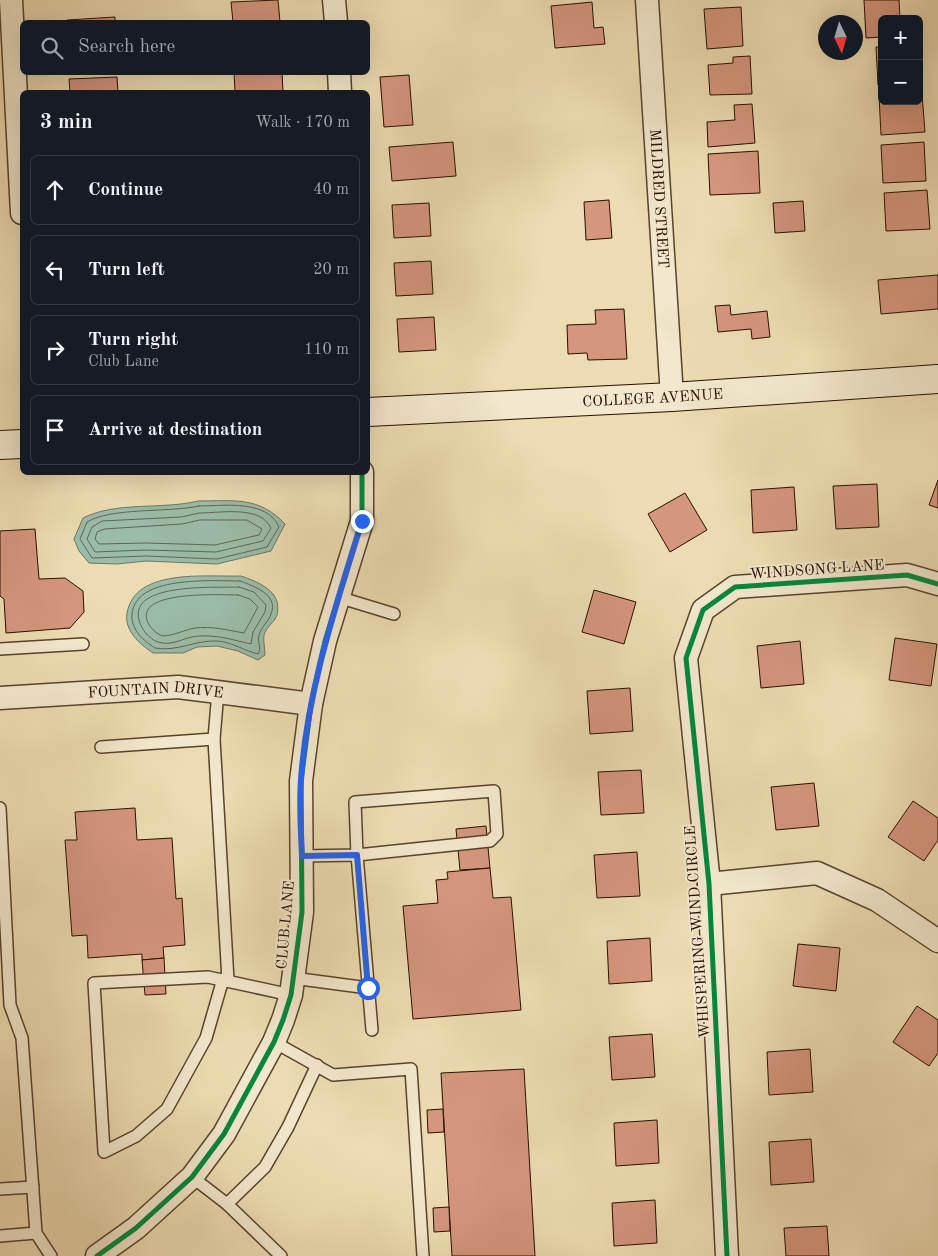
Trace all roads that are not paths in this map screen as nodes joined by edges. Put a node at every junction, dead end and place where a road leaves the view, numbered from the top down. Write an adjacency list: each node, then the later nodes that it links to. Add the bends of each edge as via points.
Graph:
1 (11, 0): 7 (street)
2 (334, 0): 4 (street)
3 (647, 0): 9 (street, MILDRED STREET)
4 (336, 20)
5 (339, 75): 6 (street)
6 (340, 90)
7 (20, 174)
8 (938, 380): 9 (street, COLLEGE AVENUE)
9 (672, 397): 10 (street, COLLEGE AVENUE)
10 (370, 412)
11 (20, 444): 12 (street)
12 (0, 446)
13 (362, 475): 15 (street, CLUB LANE, via 362,521)
14 (938, 584): 16 (street, WINDSONG LANE, via 907,575 735,587)
15 (338, 597): 17 (lane); 22 (street, CLUB LANE, via 324,642)
16 (703, 610): 28 (street, WHISPERING WIND CIRCLE, via 686,658)
17 (394, 614)
18 (83, 644): 19 (lane)
19 (0, 649)
20 (218, 691): 21 (street, FOUNTAIN DRIVE, via 178,687); 22 (street, FOUNTAIN DRIVE); 23 (lane)
21 (0, 698)
22 (311, 704): 27 (street, CLUB LANE, via 301,781)
23 (214, 739): 24 (lane); 31 (lane)
24 (101, 747)
25 (0, 808): 30 (lane)
26 (357, 855): 26 (lane, via 355,802 494,790 497,834 490,841); 27 (lane); 33 (lane)
27 (302, 856): 32 (street, CLUB LANE, via 302,912)
28 (708, 884): 29 (street, via 817,873 877,900); 47 (street, WHISPERING WIND CIRCLE)
29 (938, 941)
30 (4, 966): 38 (lane, via 10,1005 22,1038)
31 (225, 980): 31 (lane, via 206,1038 167,1109 136,1136 104,1152 94,983 208,976); 32 (lane)
32 (292, 987): 33 (lane); 35 (street, CLUB LANE)
33 (368, 988): 34 (lane)
34 (372, 1030)
35 (274, 1042): 36 (lane); 37 (street, CLUB LANE, via 224,1134)
36 (317, 1065): 40 (lane, via 265,1167); 46 (lane, via 333,1075 410,1069)
37 (192, 1177): 40 (lane); 44 (street, CLUB LANE, via 136,1228)
38 (32, 1187): 39 (lane); 41 (lane)
39 (0, 1189)
40 (227, 1204): 45 (lane)
41 (36, 1233): 42 (lane); 43 (lane)
42 (0, 1236)
43 (51, 1256)
44 (97, 1256)
45 (281, 1256)
46 (423, 1256)
47 (727, 1256)

